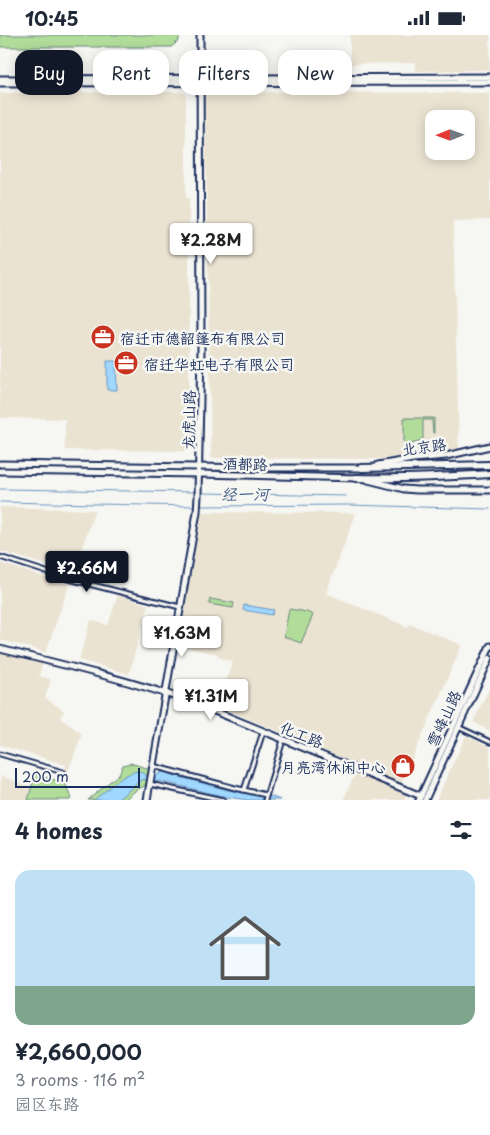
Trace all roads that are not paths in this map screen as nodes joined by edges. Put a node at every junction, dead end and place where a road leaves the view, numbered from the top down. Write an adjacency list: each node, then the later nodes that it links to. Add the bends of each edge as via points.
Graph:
1 (200, 35): 2 (street, 龙虎山路)
2 (200, 50)
3 (490, 77): 5 (street)
4 (0, 79): 6 (street)
5 (268, 79)
6 (179, 80)
7 (179, 80): 10 (street)
8 (268, 80): 9 (street)
9 (490, 82)
10 (0, 83)
11 (200, 95): 16 (street, 龙虎山路)
12 (490, 446): 18 (street, 北京路)
13 (490, 461): 17 (highway)
14 (0, 464): 16 (street, 酒都路)
15 (490, 465): 17 (highway, 酒都路)
16 (199, 466): 18 (street, 酒都路); 20 (street, 龙虎山路)
17 (454, 466): 18 (highway, 酒都路)
18 (362, 468)
19 (0, 471): 20 (street, 酒都路)
20 (199, 474): 22 (street, 酒都路); 25 (street, 龙虎山路, via 197,512)
21 (490, 476): 22 (highway, 酒都路)
22 (356, 478): 23 (street, via 404,489)
23 (490, 490)
24 (0, 557): 25 (street, via 65,578)
25 (180, 607): 29 (street, 龙虎山路)
26 (490, 647): 40 (street, 雪峰山路)
27 (0, 649): 29 (street, 化工路)
28 (490, 658): 30 (street, 雪峰山路)
29 (166, 693): 31 (street, 化工路); 35 (street, 龙虎山路)
30 (458, 727): 33 (street); 40 (street, 雪峰山路)
31 (263, 732): 32 (street, 化工路); 38 (street)
32 (283, 740): 39 (street); 40 (street, 化工路)
33 (490, 742)
34 (0, 753): 36 (street)
35 (153, 766): 37 (street, 龙虎山路); 38 (street)
36 (63, 772)
37 (150, 783): 41 (street, 龙虎山路); 42 (street)
38 (244, 790): 39 (street)
39 (266, 795): 43 (street)
40 (422, 799)
41 (147, 800)
42 (223, 800)
43 (265, 800)

